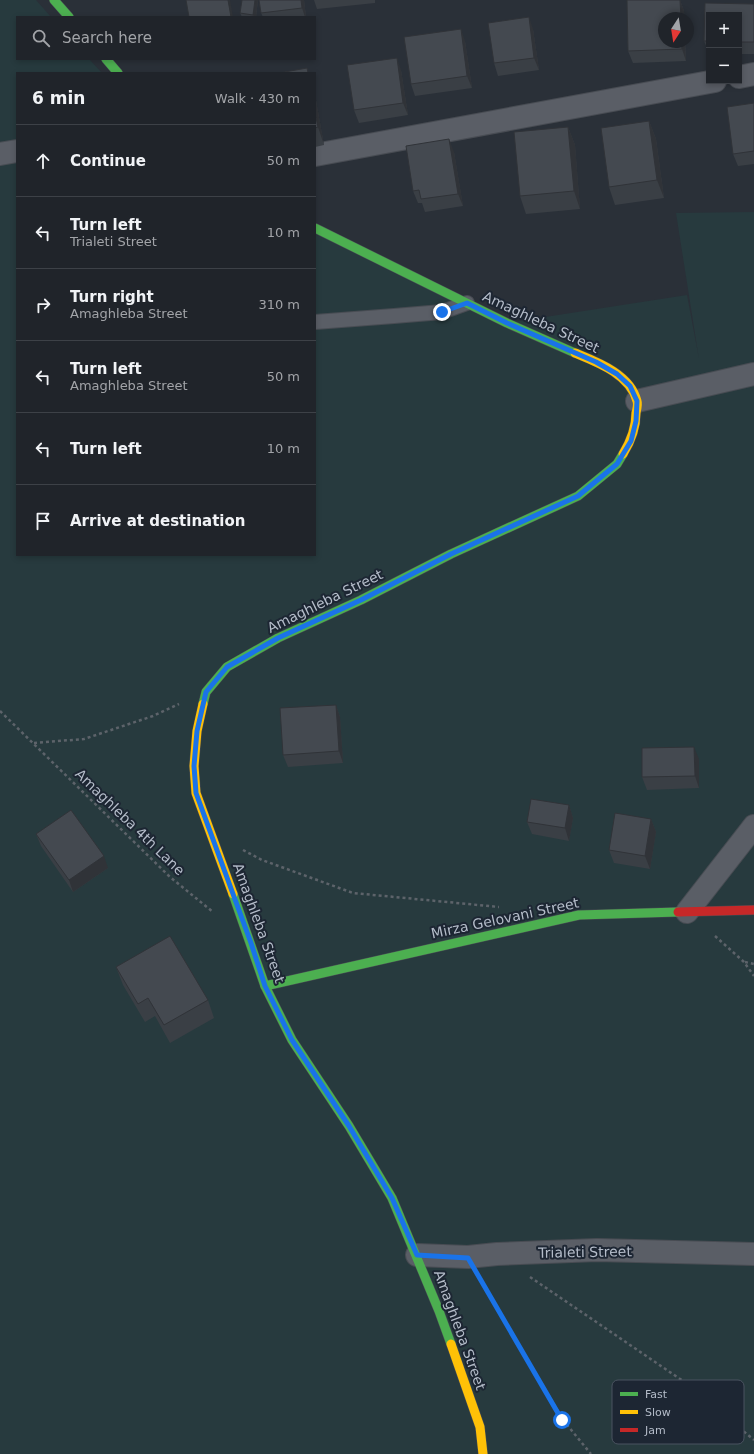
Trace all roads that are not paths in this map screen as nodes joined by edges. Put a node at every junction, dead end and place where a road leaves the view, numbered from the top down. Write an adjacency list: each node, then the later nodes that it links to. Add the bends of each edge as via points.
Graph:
1 (54, 0): 2 (street)
2 (68, 16)
3 (107, 60): 4 (street)
4 (117, 72)
5 (754, 74): 6 (street)
6 (742, 76)
7 (706, 83): 10 (street)
8 (16, 151): 9 (street)
9 (0, 154)
10 (316, 155)
11 (316, 228): 12 (street, Amaghleba Street)
12 (467, 303): 13 (lane, via 442,312); 15 (street, Amaghleba Street, via 617,374 630,386)
13 (316, 322)
14 (754, 374): 15 (street)
15 (637, 401): 19 (street, Amaghleba Street, via 631,441 617,464 578,496 278,638 227,667 206,692 197,731 194,766 196,793)
16 (754, 826): 18 (street)
17 (754, 910): 18 (street, Mirza Gelovani Street)
18 (687, 912): 19 (street, Mirza Gelovani Street, via 579,915)
19 (265, 986): 21 (street, Amaghleba Street, via 292,1040 349,1126 392,1198)
20 (754, 1254): 21 (street, Trialeti Street, via 597,1250 497,1254 468,1258)
21 (417, 1255): 22 (street, Amaghleba Street, via 480,1426)
22 (483, 1454)

